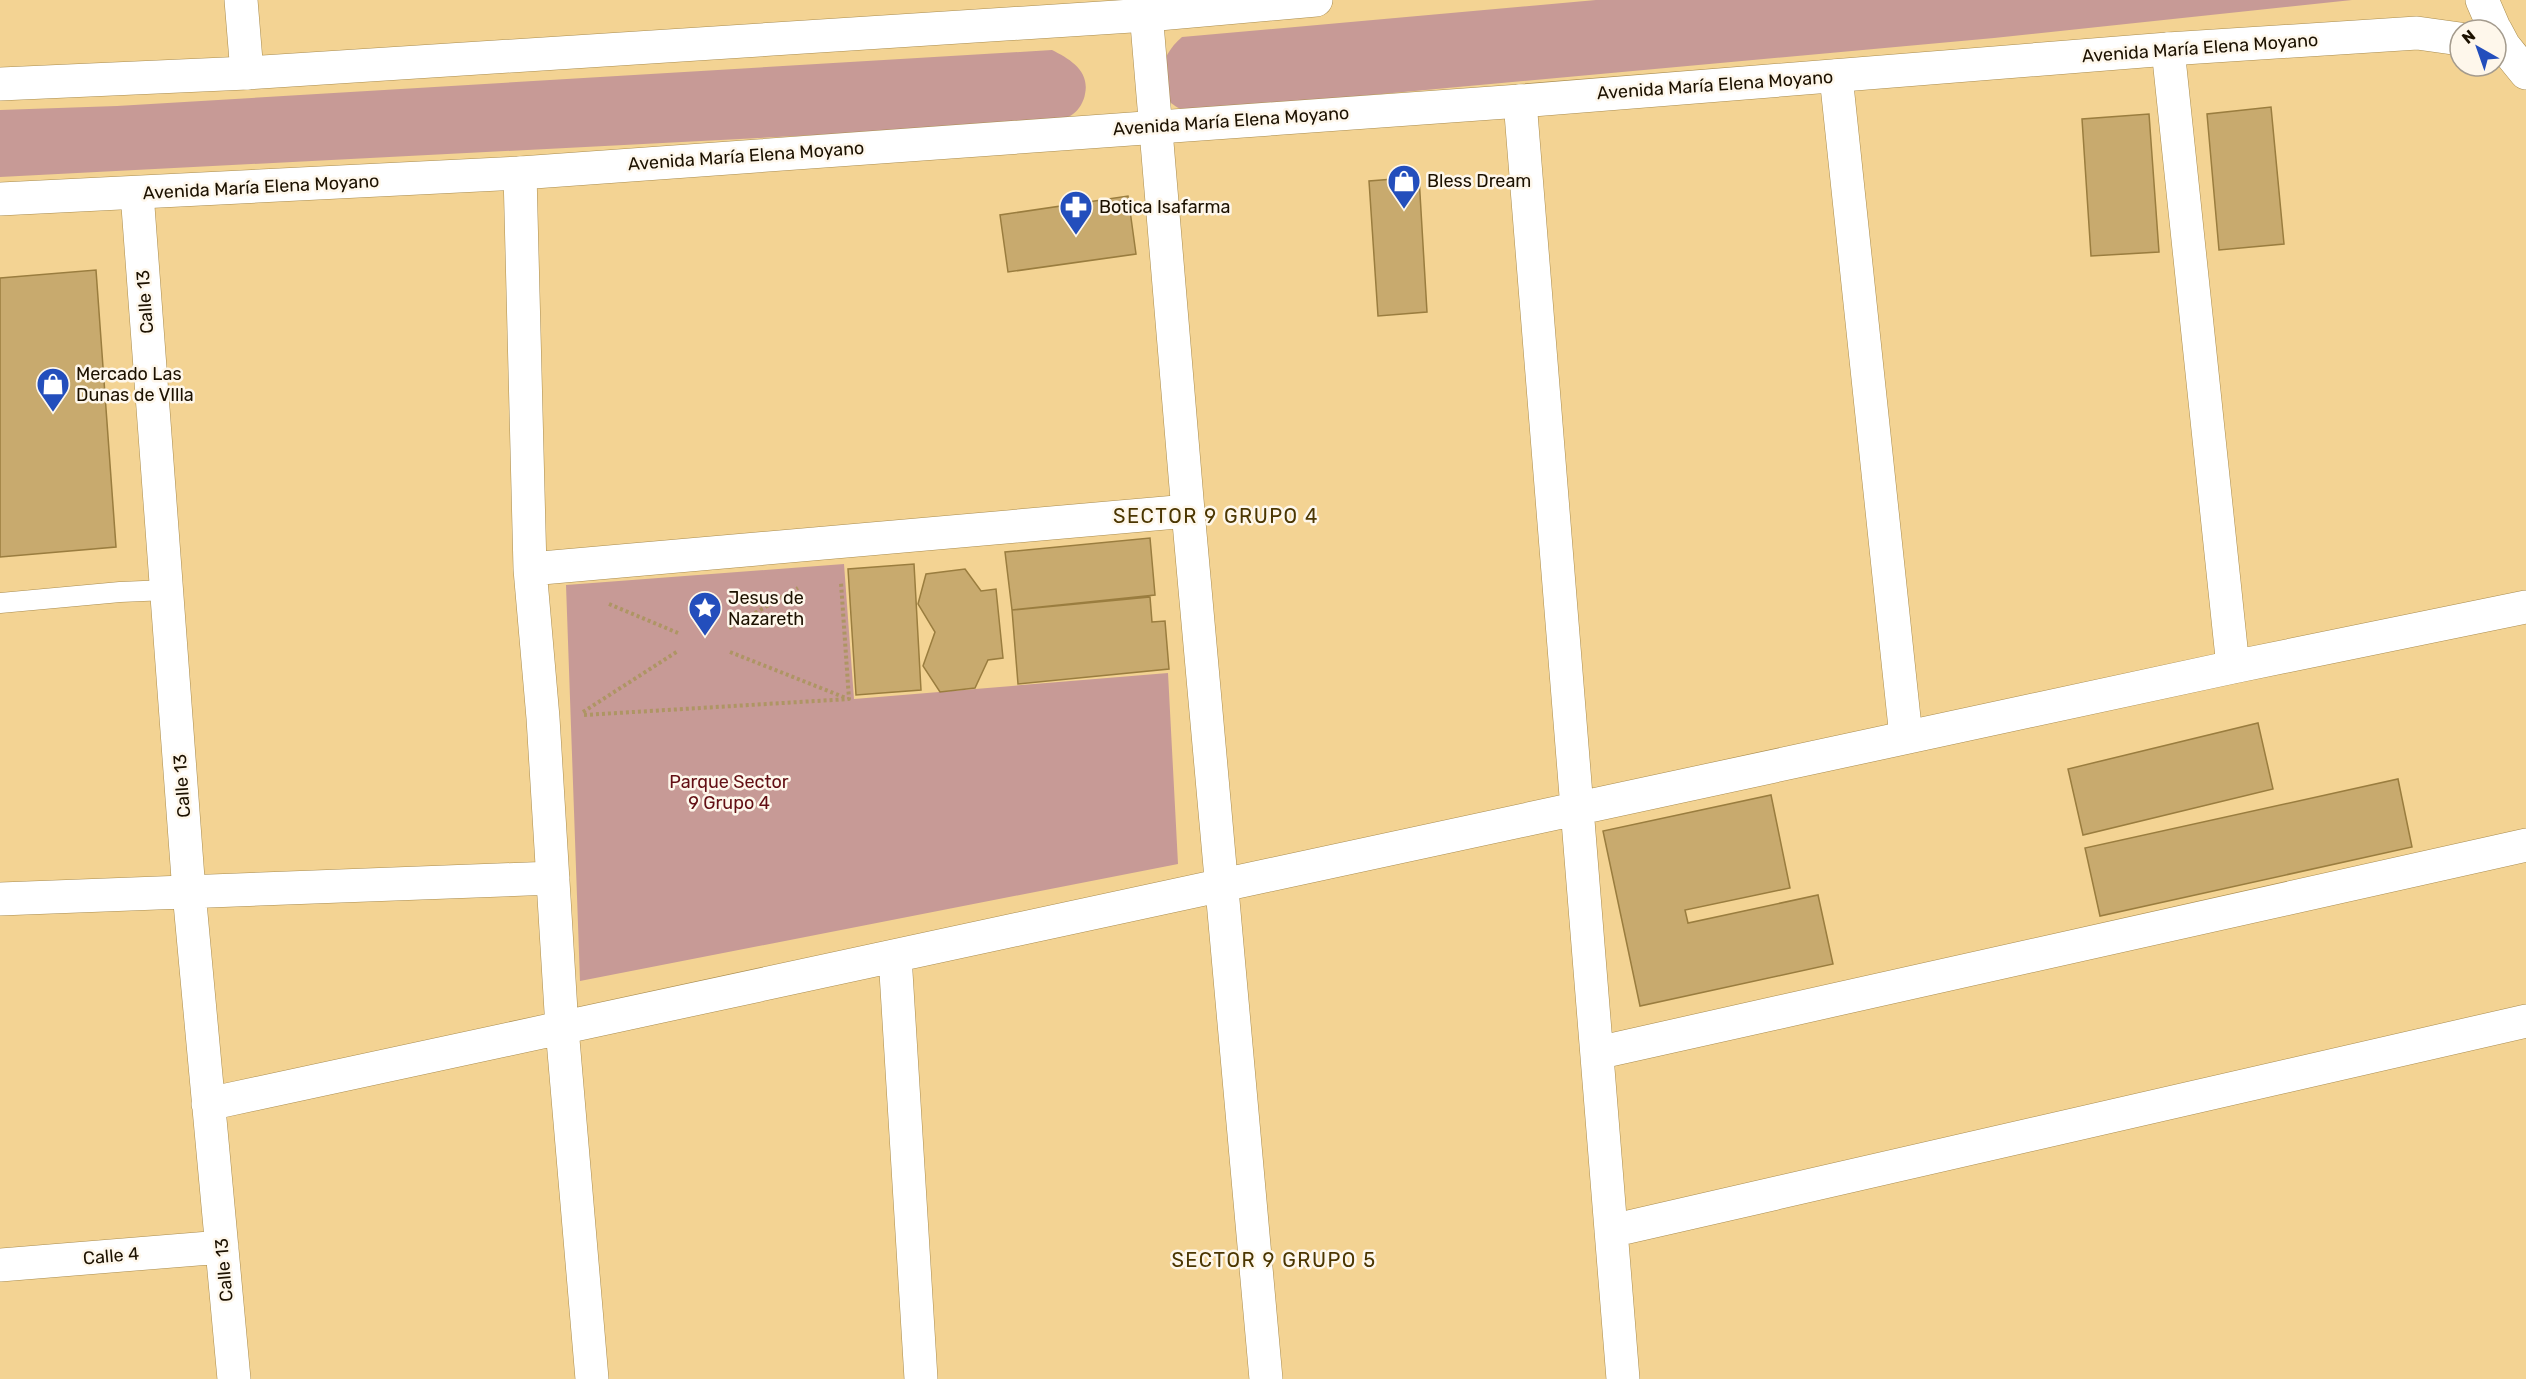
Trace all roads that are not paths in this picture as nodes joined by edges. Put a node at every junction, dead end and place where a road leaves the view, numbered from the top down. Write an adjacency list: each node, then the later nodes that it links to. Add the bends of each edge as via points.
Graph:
1 (241, 0): 10 (street)
2 (1316, 0): 4 (street)
3 (2482, 0): 5 (street)
4 (1146, 7): 10 (street); 14 (street)
5 (2490, 18)
6 (2448, 37): 7 (street, Avenida María Elena Moyano, via 2417,33)
7 (2168, 50): 11 (street, Avenida María Elena Moyano); 23 (street)
8 (2508, 50): 9 (street)
9 (2526, 72)
10 (247, 73): 12 (street)
11 (1836, 76): 13 (street, Avenida María Elena Moyano); 24 (street)
12 (0, 84)
13 (1520, 101): 14 (street, Avenida María Elena Moyano); 25 (street)
14 (1156, 126): 15 (street, Avenida María Elena Moyano); 18 (street)
15 (520, 173): 16 (street, Avenida María Elena Moyano); 19 (street)
16 (137, 193): 17 (street, Avenida María Elena Moyano); 20 (street, Calle 13)
17 (0, 199)
18 (1188, 511): 19 (street); 28 (street)
19 (530, 569): 27 (street)
20 (167, 590): 21 (lane); 29 (street, Calle 13)
21 (0, 603)
22 (2526, 607): 23 (street)
23 (2233, 667): 24 (street)
24 (1906, 737): 25 (street)
25 (1577, 810): 28 (street); 34 (street)
26 (2526, 845): 34 (street)
27 (553, 878): 29 (street); 33 (street)
28 (1222, 885): 31 (street); 42 (street)
29 (189, 892): 30 (street); 35 (street, Calle 13)
30 (0, 899)
31 (895, 956): 33 (street); 41 (street)
32 (2526, 1021): 36 (street)
33 (562, 1028): 35 (street); 40 (street)
34 (1597, 1053): 36 (street)
35 (208, 1104): 37 (street, Calle 13)
36 (1611, 1231): 43 (street)
37 (222, 1247): 38 (street, Calle 4); 39 (street, Calle 13)
38 (0, 1265)
39 (234, 1379)
40 (592, 1379)
41 (921, 1379)
42 (1266, 1379)
43 (1623, 1379)

